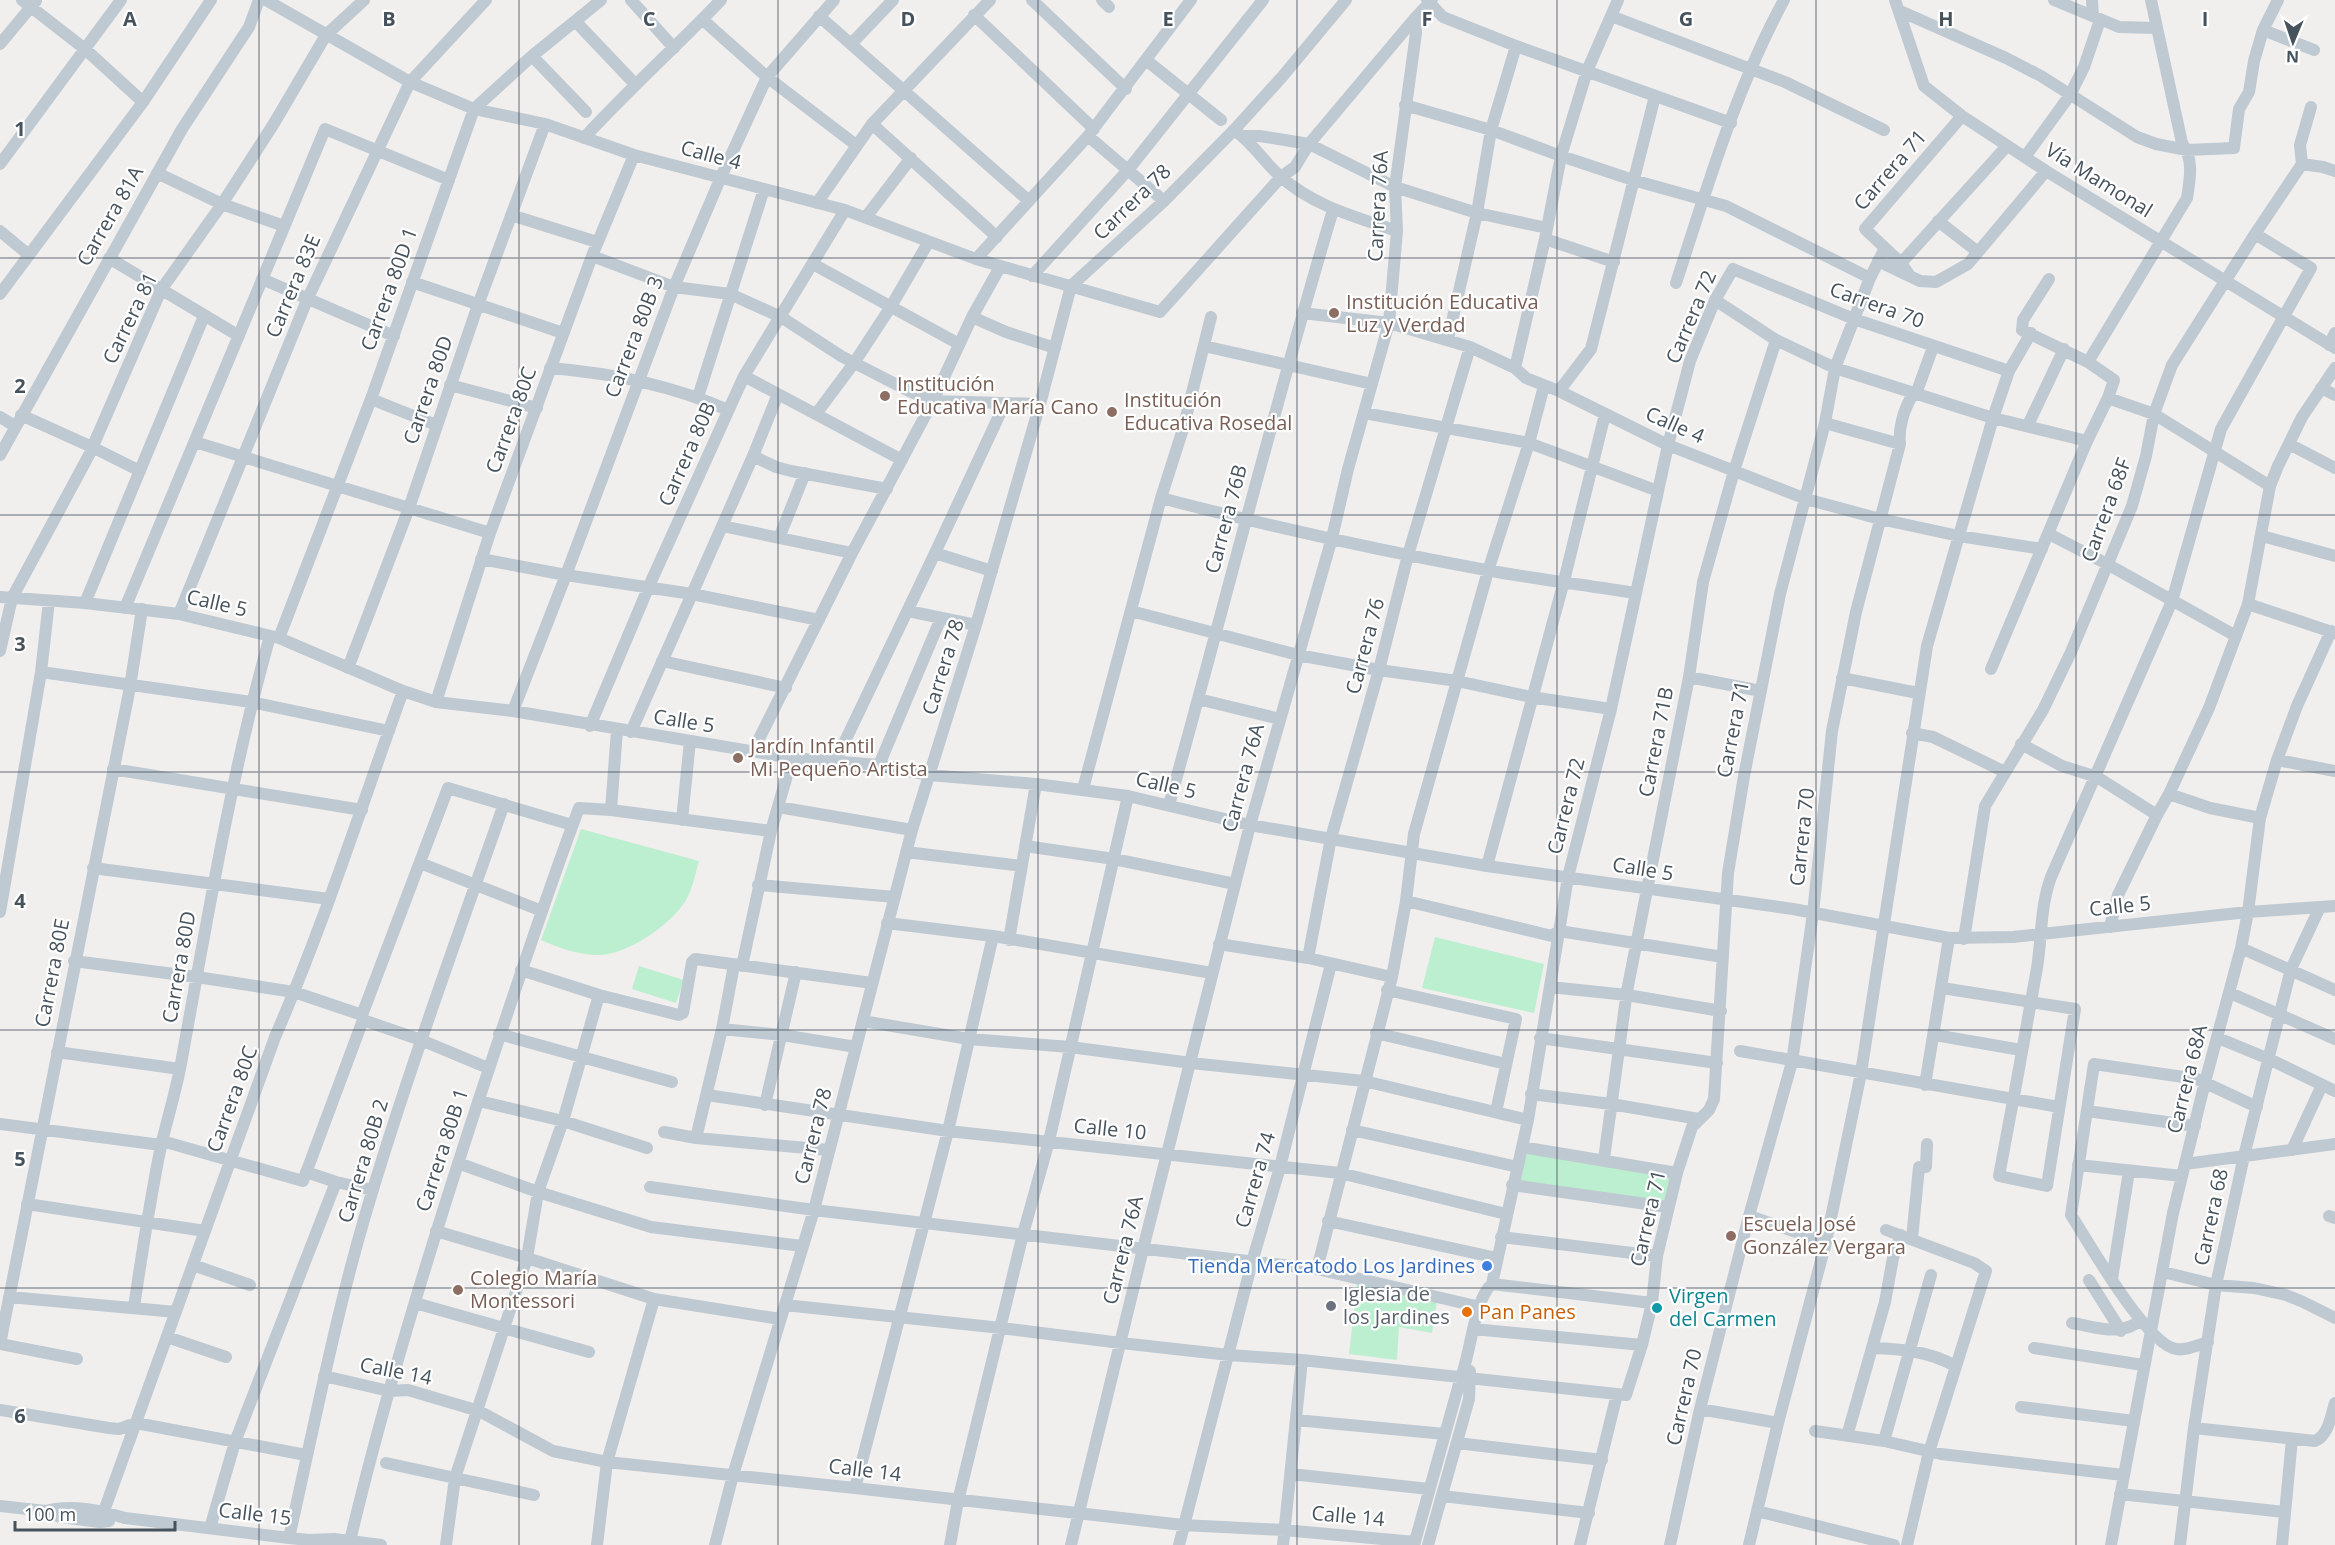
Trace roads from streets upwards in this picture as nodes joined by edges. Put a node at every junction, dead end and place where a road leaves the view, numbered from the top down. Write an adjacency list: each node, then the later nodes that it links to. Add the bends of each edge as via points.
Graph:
1 (121, 0): 40 (street)
2 (211, 0): 54 (street)
3 (259, 0): 83 (street, Carrera 81A, via 249,27)
4 (266, 0): 35 (street, Calle 4)
5 (364, 0): 35 (street, Carrera 81)
6 (486, 0): 47 (street, Carrera 83E)
7 (601, 0): 32 (street, Carrera 80D 1)
8 (631, 0): 39 (street)
9 (834, 0): 27 (street, Carrera 80B 3)
10 (893, 0): 37 (street)
11 (990, 0): 26 (street)
12 (1032, 0): 49 (street)
13 (1191, 0): 43 (street)
14 (1263, 0): 51 (street)
15 (1346, 0): 67 (street, Carrera 78)
16 (1784, 0): 44 (street)
17 (2054, 0): 30 (street)
18 (2092, 0): 30 (street)
19 (2151, 0): 33 (street)
20 (2278, 0): 34 (street)
21 (1430, 1): 29 (street); 38 (street, via 1443,16)
22 (1615, 1): 28 (street)
23 (30, 2): 36 (street); 40 (street)
24 (714, 2): 31 (street)
25 (1897, 5): 52 (street, via 2041,76); 59 (street, Vía Mamonal, via 1924,86)
26 (974, 15): 50 (street); 66 (street)
27 (819, 16): 37 (street); 46 (street, Carrera 80B 3)
28 (1611, 16): 44 (street); 45 (street)
29 (1415, 18): 55 (street, Carrera 76A); 69 (street)
30 (2097, 18): 33 (street, via 2119,27); 52 (street, via 2084,67)
31 (703, 20): 39 (street); 46 (street)
32 (576, 22): 42 (street, Carrera 80D 1); 48 (street)
33 (2156, 28): 73 (street, via 2182,143)
34 (2263, 30): 41 (street); 73 (street, via 2249,92 2239,109 2234,148)
35 (326, 35): 47 (street, Calle 4); 94 (street, Carrera 81)
36 (0, 44)
37 (851, 44): 50 (street)
38 (1516, 46): 45 (street); 65 (street)
39 (674, 48): 48 (street)
40 (85, 49): 54 (street); 78 (street)
41 (2314, 50)
42 (532, 56): 57 (street, Carrera 80D 1); 58 (street)
43 (1146, 60): 49 (street); 51 (street)
44 (1751, 70): 62 (street); 64 (street)
45 (1587, 71): 53 (street); 75 (street)
46 (767, 77): 70 (street); 84 (street, Carrera 80B 3)
47 (410, 82): 57 (street, Calle 4); 72 (street, Carrera 83E)
48 (634, 84): 68 (street)
49 (1126, 89): 66 (street)
50 (904, 91): 61 (street); 91 (street)
51 (1188, 93): 60 (street); 80 (street)
52 (2070, 95): 73 (street, via 2137,137); 76 (street)
53 (1655, 96): 62 (street); 87 (street)
54 (143, 102): 112 (street)
55 (1405, 105): 65 (street); 88 (street, Carrera 76A)
56 (2311, 107): 79 (street, via 2300,145)
57 (474, 109): 63 (street, Calle 4); 86 (street, Carrera 80D 1)
58 (586, 112)
59 (1962, 116): 71 (street, Vía Mamonal); 110 (street, Carrera 71, via 1865,229)
60 (1221, 120)
61 (872, 123): 70 (street); 77 (street)
62 (1731, 123): 90 (street)
63 (545, 124): 68 (street, Calle 4); 98 (street, Carrera 80D)
64 (1884, 129)
65 (1491, 130): 75 (street); 97 (street)
66 (1091, 133): 80 (street); 91 (street)
67 (1238, 133): 69 (street); 85 (street); 92 (street, Carrera 78)
68 (584, 138): 74 (street, Calle 4)
69 (1309, 144): 85 (street, via 1295,167); 88 (street)
70 (856, 145): 93 (street)
71 (2007, 146): 76 (street, Vía Mamonal); 100 (street)
72 (377, 149): 86 (street); 101 (street, via 325,129); 135 (street, Carrera 83E)
73 (2187, 150): 108 (street, via 2187,198)
74 (634, 155): 84 (street, Calle 4); 107 (street, Carrera 80C)
75 (1561, 156): 87 (street); 104 (street)
76 (2025, 157): 81 (street, Vía Mamonal)
77 (911, 158): 99 (street); 106 (street)
78 (0, 164)
79 (2302, 164): 82 (street); 105 (street, Carrera 68F)
80 (1128, 170): 92 (street); 122 (street)
81 (2046, 171): 108 (street, Vía Mamonal); 111 (street)
82 (2335, 171)
83 (157, 173): 94 (street); 114 (street, Carrera 81A)
84 (721, 177): 89 (street, Calle 4); 131 (street, Carrera 80B 3)
85 (1281, 177): 96 (street); 130 (street, Calle 4, via 1160,312)
86 (449, 180): 128 (street, Carrera 80D 1)
87 (1633, 180): 90 (street); 117 (street)
88 (1395, 187): 97 (street); 103 (street, Carrera 76A)
89 (764, 189): 93 (street, Calle 4); 134 (street)
90 (1704, 199): 124 (street, via 1752,218); 129 (street)
91 (1029, 201): 106 (street)
92 (1164, 201): 130 (street, Carrera 78)
93 (817, 203): 95 (street, Calle 4)
94 (222, 204): 101 (street); 132 (street, Carrera 81)
95 (845, 210): 99 (street, Calle 4); 119 (street, Carrera 80B)
96 (1333, 210): 103 (street); 139 (street, Carrera 76B)
97 (1476, 213): 104 (street); 152 (street)
98 (511, 215): 107 (street); 137 (street, Carrera 80D)
99 (866, 217): 109 (street, Calle 4)
100 (1938, 221): 111 (street); 118 (street)
101 (284, 226): 125 (street)
102 (0, 231): 112 (street)
103 (1397, 231): 146 (street, Carrera 76A)
104 (1546, 234): 117 (street); 165 (street)
105 (2254, 234): 127 (street, Carrera 68F); 142 (street, via 2311,268)
106 (997, 237): 115 (street)
107 (597, 242): 113 (street, Carrera 80C)
108 (2161, 242): 127 (street, Vía Mamonal); 161 (street)
109 (928, 243): 115 (street, Calle 4); 138 (street)
110 (1885, 248): 116 (street, Carrera 71); 118 (street)
111 (1978, 252): 123 (street, via 1968,264 1936,282)
112 (29, 255): 133 (street)
113 (592, 256): 131 (street); 147 (street, Carrera 80C)
114 (109, 258): 132 (street); 193 (street, Carrera 81A)
115 (976, 259): 120 (street, Calle 4)
116 (1878, 261): 123 (street); 124 (street, Carrera 71)
117 (1614, 262): 175 (street, via 1591,349)
118 (1901, 262): 123 (street)
119 (813, 264): 138 (street); 141 (street, Carrera 80B)
120 (1000, 267): 122 (street, Calle 4); 143 (street)
121 (1733, 269): 136 (street, Carrera 72); 145 (street, Carrera 70)
122 (1032, 276): 130 (street, Calle 4)
123 (1911, 277)
124 (1870, 278): 145 (street, Carrera 71)
125 (262, 279): 135 (street); 150 (street)
126 (2049, 279): 148 (street, via 2023,320 2022,330)
127 (2226, 280): 142 (street, Vía Mamonal); 190 (street, Carrera 68F, via 2172,365)
128 (412, 282): 137 (street); 151 (street, Carrera 80D 1)
129 (1676, 283)
130 (1071, 286): 159 (street, Carrera 78)
131 (674, 287): 134 (street); 170 (street, Carrera 80B 3)
132 (160, 290): 140 (street); 204 (street, Carrera 81)
133 (0, 294)
134 (730, 294): 141 (street); 179 (street)
135 (307, 300): 151 (street); 208 (street, Carrera 83E)
136 (1714, 300): 153 (street); 203 (street, Carrera 72, via 1690,361)
137 (478, 304): 147 (street); 172 (street, Carrera 80D)
138 (890, 308): 154 (street); 162 (street)
139 (1302, 313): 146 (street, Calle 4); 163 (street, Carrera 76B)
140 (204, 316): 150 (street); 212 (street)
141 (781, 316): 162 (street); 169 (street, Carrera 80B)
142 (2283, 316): 156 (street, Vía Mamonal); 205 (street, via 2221,429)
143 (972, 317): 154 (street); 159 (street)
144 (1211, 317): 155 (street)
145 (1854, 319): 158 (street, Carrera 70); 166 (street, Carrera 71)
146 (1389, 323): 152 (street, Calle 4); 171 (street, Carrera 76A)
147 (563, 333): 164 (street, Carrera 80C)
148 (2031, 333): 160 (street); 168 (street)
149 (2335, 333): 156 (street)
150 (239, 336): 199 (street)
151 (393, 336): 181 (street, Carrera 80D 1)
152 (1448, 339): 157 (street, Calle 4)
153 (1776, 340): 166 (street); 213 (street, Carrera 71B)
154 (959, 344): 182 (street)
155 (1204, 346): 163 (street); 219 (street)
156 (2332, 346)
157 (1470, 347): 165 (street, Calle 4); 197 (street, Carrera 76)
158 (1933, 347): 168 (street); 177 (street, Carrera 70)
159 (1055, 348): 184 (street, Carrera 78)
160 (2064, 349): 161 (street); 196 (street)
161 (2088, 362): 180 (street, via 2114,380)
162 (854, 363): 182 (street); 188 (street)
163 (1289, 365): 171 (street); 223 (street, Carrera 76B)
164 (550, 368): 170 (street); 185 (street, Carrera 80C)
165 (1515, 368): 173 (street, Calle 4)
166 (1835, 368): 177 (street); 194 (street, Carrera 71)
167 (2335, 368): 174 (street)
168 (2009, 371): 192 (street)
169 (744, 376): 176 (street); 186 (street, Carrera 80B)
170 (638, 380): 179 (street); 240 (street, Carrera 80B 3)
171 (1372, 384): 187 (street, Carrera 76A)
172 (450, 385): 185 (street); 195 (street, Carrera 80D)
173 (1544, 386): 175 (street, Calle 4); 200 (street)
174 (2321, 388): 178 (street); 202 (street)
175 (1559, 391): 189 (street, Calle 4)
176 (777, 394): 188 (street); 207 (street)
177 (1916, 394): 192 (street); 201 (street, Carrera 70, via 1909,401)
178 (2335, 395)
179 (698, 397): 186 (street)
180 (2108, 398): 190 (street); 198 (street)
181 (371, 399): 195 (street); 215 (street, Carrera 80D 1)
182 (933, 400): 183 (street); 209 (street)
183 (1005, 403): 184 (street); 233 (street)
184 (1040, 404): 238 (street, Carrera 78)
185 (537, 408): 225 (street, Carrera 80C)
186 (728, 410): 242 (street, Carrera 80B)
187 (1364, 413): 197 (street); 230 (street, Carrera 76A)
188 (816, 414): 209 (street)
189 (1605, 414): 203 (street, Calle 4); 210 (street)
190 (2154, 414): 205 (street); 237 (street, Carrera 68F, via 2132,506)
191 (0, 417): 193 (street)
192 (1993, 418): 196 (street); 227 (street)
193 (18, 420): 204 (street); 206 (street, Carrera 81A)
194 (1825, 423): 201 (street); 220 (street, Carrera 71)
195 (436, 425): 221 (street, Carrera 80D)
196 (2028, 425): 198 (street)
197 (1447, 429): 200 (street); 234 (street, Carrera 76)
198 (2087, 441): 226 (street)
199 (195, 442): 208 (street); 250 (street)
200 (1529, 443): 210 (street); 239 (street)
201 (1900, 444): 222 (street, Carrera 70)
202 (2289, 444): 211 (street); 216 (street)
203 (1668, 445): 213 (street, Calle 4); 218 (street, Carrera 72)
204 (92, 447): 212 (street); 245 (street, Carrera 81)
205 (2214, 453): 216 (street); 247 (street)
206 (0, 455)
207 (753, 456): 214 (street, via 776,467); 224 (street)
208 (244, 457): 215 (street); 254 (street, Carrera 83E)
209 (902, 460): 217 (street)
210 (1591, 466): 218 (street); 241 (street)
211 (2335, 468)
212 (140, 471): 248 (street)
213 (1734, 471): 220 (street, Calle 4); 269 (street, Carrera 71B, via 1703,582)
214 (805, 473): 217 (street); 229 (street)
215 (337, 486): 221 (street); 261 (street, Carrera 80D 1)
216 (2270, 486): 228 (street)
217 (887, 489): 232 (street)
218 (1658, 491): 243 (street, Carrera 72)
219 (1161, 498): 223 (street); 253 (street)
220 (1806, 499): 222 (street, Calle 4); 274 (street, Carrera 71, via 1784,575)
221 (409, 508): 225 (street); 265 (street, Carrera 80D)
222 (1880, 519): 227 (street, Calle 4); 270 (street, Carrera 70)
223 (1245, 520): 230 (street); 259 (street, Carrera 76B)
224 (722, 526): 229 (street); 244 (street)
225 (490, 533): 236 (street, Carrera 80C)
226 (2049, 534): 231 (street); 237 (street)
227 (1959, 536): 231 (street, Calle 4); 276 (street, via 1927,646)
228 (2262, 536): 235 (street); 249 (street)
229 (779, 538): 232 (street)
230 (1332, 538): 234 (street); 263 (street, Carrera 76A)
231 (2042, 549): 266 (street)
232 (852, 553): 256 (street)
233 (935, 553): 238 (street); 252 (street)
234 (1408, 555): 239 (street); 267 (street, Carrera 76)
235 (2335, 556)
236 (481, 560): 240 (street); 280 (street, Carrera 80C)
237 (2107, 564): 247 (street); 290 (street, Carrera 68F, via 2071,652 2043,710)
238 (992, 571): 257 (street, Carrera 78)
239 (1488, 571): 241 (street); 271 (street)
240 (566, 575): 242 (street); 282 (street, Carrera 80B 3)
241 (1564, 581): 243 (street); 277 (street)
242 (649, 586): 244 (street); 284 (street, Carrera 80B)
243 (1635, 593): 281 (street, Carrera 72)
244 (692, 594): 256 (street); 264 (street)
245 (6, 597): 246 (street, Calle 5); 262 (street, Carrera 81)
246 (49, 601): 248 (street, Calle 5); 268 (street)
247 (2172, 601): 260 (street); 300 (street)
248 (85, 603): 250 (street, Calle 5)
249 (2248, 604): 258 (street); 260 (street)
250 (125, 608): 251 (street, Calle 5)
251 (141, 609): 254 (street, Calle 5); 272 (street, Carrera 80E)
252 (908, 611): 255 (street); 294 (street)
253 (1131, 611): 259 (street); 303 (street)
254 (179, 614): 261 (street, Calle 5)
255 (941, 618): 257 (street); 295 (street)
256 (819, 621): 273 (street)
257 (976, 625): 299 (street, Carrera 78)
258 (2333, 632): 293 (street, Carrera 68A, via 2297,706)
259 (1216, 634): 263 (street); 278 (street, Carrera 76B)
260 (2236, 636): 304 (street, via 2209,708)
261 (275, 637): 265 (street, Calle 5); 279 (street, Carrera 80D)
262 (0, 651)
263 (1298, 655): 267 (street); 283 (street, Carrera 76A)
264 (662, 660): 273 (street); 287 (street)
265 (348, 668): 275 (street, Calle 5)
266 (1991, 669)
267 (1379, 670): 271 (street); 318 (street, Carrera 76)
268 (41, 672): 272 (street); 328 (street)
269 (1689, 677): 274 (street); 333 (street, Carrera 71B)
270 (1842, 678): 276 (street); 343 (street, Carrera 70, via 1832,731)
271 (1457, 681): 277 (street); 321 (street)
272 (130, 687): 279 (street); 296 (street, Carrera 80E)
273 (786, 688): 291 (street)
274 (1761, 690): 337 (street, Carrera 71, via 1738,809)
275 (403, 691): 280 (street, Calle 5); 286 (street, Carrera 80C)
276 (1918, 693): 288 (street)
277 (1531, 697): 281 (street); 325 (street)
278 (1198, 699): 283 (street); 307 (street, Carrera 76B)
279 (251, 702): 286 (street); 302 (street, Carrera 80D)
280 (436, 702): 282 (street, Calle 5)
281 (1611, 709): 327 (street, Carrera 72)
282 (513, 711): 284 (street, Calle 5)
283 (1280, 719): 315 (street, Carrera 76A)
284 (590, 726): 285 (street, Calle 5)
285 (617, 730): 287 (street, Calle 5); 310 (street)
286 (388, 731): 309 (street, Carrera 80C)
287 (631, 732): 289 (street, Calle 5)
288 (1912, 733): 298 (street, via 1933,737); 345 (street)
289 (690, 741): 291 (street, Calle 5); 313 (street)
290 (2021, 744): 298 (street, Carrera 68F); 300 (street, via 2062,766)
291 (753, 751): 292 (street, Calle 5)
292 (792, 758): 294 (street, Calle 5); 308 (street)
293 (2277, 760): 297 (street); 312 (street, Carrera 68A)
294 (835, 762): 295 (street, Calle 5)
295 (879, 765): 299 (street, Calle 5)
296 (113, 769): 302 (street); 326 (street, Carrera 80E)
297 (2335, 771)
298 (2005, 772): 352 (street, Carrera 68F, via 1985,806)
299 (929, 775): 301 (street, Calle 5); 316 (street, Carrera 78)
300 (2097, 777): 311 (street); 348 (street, via 2049,884)
301 (1036, 784): 303 (street, Calle 5); 319 (street)
302 (232, 788): 309 (street); 331 (street, Carrera 80D)
303 (1083, 789): 305 (street, Calle 5)
304 (2169, 794): 311 (street); 312 (street, via 2210,808)
305 (1128, 796): 307 (street, Calle 5); 322 (street)
306 (504, 804): 314 (street); 323 (street, via 448,788); 329 (street, Carrera 80B 2)
307 (1169, 805): 315 (street, Calle 5)
308 (778, 807): 316 (street); 317 (street)
309 (362, 810): 335 (street, Carrera 80C)
310 (612, 810): 313 (street); 314 (street, Carrera 80B 1, via 579,808)
311 (2157, 815): 346 (street, via 2118,895)
312 (2260, 818): 342 (street, Carrera 68A)
313 (682, 820): 317 (street)
314 (572, 825): 340 (street, Carrera 80B 1)
315 (1250, 825): 318 (street, Calle 5); 330 (street, Carrera 76A)
316 (912, 830): 320 (street, Carrera 78)
317 (771, 831): 332 (street)
318 (1331, 838): 321 (street, Calle 5); 358 (street, Carrera 76)
319 (1025, 846): 322 (street); 324 (street)
320 (906, 852): 324 (street); 334 (street, Carrera 78)
321 (1412, 852): 325 (street, Calle 5); 336 (street)
322 (1114, 859): 330 (street); 356 (street)
323 (420, 863): 329 (street); 380 (street)
324 (1022, 866): 351 (street)
325 (1487, 866): 327 (street, Calle 5)
326 (93, 868): 331 (street); 359 (street, Carrera 80E)
327 (1568, 877): 333 (street, Calle 5); 347 (street, Carrera 72)
328 (3, 882): 341 (street)
329 (476, 883): 340 (street); 391 (street, Carrera 80B 2)
330 (1235, 884): 354 (street, Carrera 76A)
331 (213, 885): 335 (street); 366 (street, Carrera 80D)
332 (758, 885): 334 (street); 361 (street)
333 (1646, 890): 337 (street, Calle 5); 353 (street, Carrera 71B)
334 (895, 897): 344 (street, Carrera 78)
335 (329, 899): 373 (street, Carrera 80C)
336 (1406, 901): 347 (street, via 1552,936); 367 (street)
337 (1726, 901): 343 (street, Calle 5); 357 (street, Carrera 71)
338 (2335, 906): 339 (street, Calle 5)
339 (2320, 907): 342 (street, Calle 5); 362 (street, Carrera 68)
340 (542, 911): 363 (street, Carrera 80B 1)
341 (0, 912)
342 (2248, 912): 346 (street, Calle 5); 355 (street, Carrera 68A)
343 (1814, 913): 345 (street, Calle 5); 400 (street, Carrera 70)
344 (887, 923): 349 (street); 368 (street, Carrera 78)
345 (1885, 926): 350 (street, Calle 5); 406 (street)
346 (2110, 927): 348 (street, Calle 5)
347 (1559, 931): 353 (street); 369 (street, Carrera 72)
348 (2040, 933): 352 (street, Calle 5); 377 (street)
349 (993, 936): 351 (street); 389 (street)
350 (1949, 938): 352 (street, Calle 5); 370 (street)
351 (1009, 939): 356 (street)
352 (1964, 939)
353 (1636, 943): 357 (street); 376 (street, Carrera 71B)
354 (1220, 944): 358 (street); 365 (street, Carrera 76A)
355 (2241, 948): 362 (street); 374 (street, Carrera 68A)
356 (1092, 953): 365 (street); 393 (street)
357 (1723, 957): 378 (street, Carrera 71)
358 (1308, 958): 360 (street)
359 (75, 961): 366 (street); 397 (street, Carrera 80E)
360 (1331, 964): 367 (street); 407 (street, Carrera 74)
361 (738, 966): 364 (street); 375 (street, via 694,960 680,1016); 382 (street)
362 (2291, 969): 372 (street); 379 (street, Carrera 68)
363 (521, 970): 375 (street); 384 (street, Carrera 80B 1)
364 (796, 972): 368 (street); 385 (street)
365 (1212, 974): 401 (street, Carrera 76A)
366 (197, 977): 373 (street); 405 (street, Carrera 80D)
367 (1392, 977): 371 (street)
368 (872, 983): 381 (street, Carrera 78)
369 (1550, 987): 376 (street); 387 (street, Carrera 72)
370 (1942, 988): 377 (street); 386 (street)
371 (1387, 990): 383 (street); 403 (street, via 1516,1019)
372 (2335, 990)
373 (294, 992): 380 (street); 446 (street, Carrera 80C)
374 (2230, 993): 379 (street); 388 (street, Carrera 68A)
375 (599, 995): 398 (street)
376 (1627, 995): 378 (street); 394 (street, Carrera 71B)
377 (2029, 1003): 395 (street); 420 (street, via 2075,1010)
378 (1721, 1011): 402 (street, Carrera 71)
379 (2280, 1013): 390 (street); 399 (street, Carrera 68)
380 (362, 1017): 391 (street); 455 (street)
381 (863, 1021): 389 (street); 392 (street, Carrera 78)
382 (722, 1029): 385 (street); 415 (street)
383 (1376, 1033): 403 (street); 408 (street)
384 (500, 1034): 398 (street); 404 (street, Carrera 80B 1)
385 (782, 1035): 392 (street); 419 (street)
386 (1935, 1035): 395 (street); 411 (street)
387 (1540, 1038): 394 (street); 414 (street, Carrera 72)
388 (2218, 1038): 399 (street); 410 (street, Carrera 68A)
389 (969, 1039): 393 (street); 432 (street)
390 (2335, 1039)
391 (421, 1040): 404 (street); 459 (street, Carrera 80B 2)
392 (856, 1047): 424 (street, Carrera 78)
393 (1070, 1047): 401 (street); 435 (street)
394 (1620, 1048): 402 (street); 418 (street, Carrera 71B)
395 (2021, 1050): 416 (street)
396 (1740, 1051): 400 (street)
397 (57, 1052): 405 (street); 431 (street, Carrera 80E)
398 (582, 1057): 409 (street); 427 (street)
399 (2269, 1059): 412 (street); 421 (street, Carrera 68)
400 (1792, 1062): 406 (street); 465 (street, Carrera 70)
401 (1191, 1063): 407 (street); 443 (street, Carrera 76A)
402 (1717, 1063): 425 (street, Carrera 71, via 1714,1099)
403 (1506, 1064): 423 (street)
404 (488, 1068): 417 (street, Carrera 80B 1)
405 (180, 1069): 436 (street, Carrera 80D)
406 (1861, 1073): 411 (street); 475 (street)
407 (1304, 1075): 408 (street); 449 (street, Carrera 74)
408 (1364, 1081): 423 (street); 430 (street)
409 (672, 1082)
410 (2205, 1082): 421 (street); 422 (street, via 2094,1064); 429 (street, Carrera 68A)
411 (1925, 1085): 416 (street)
412 (2322, 1085): 413 (street); 442 (street)
413 (2335, 1091)
414 (1531, 1094): 418 (street); 426 (street, Carrera 72)
415 (707, 1095): 419 (street, Calle 10); 434 (street)
416 (2013, 1100): 420 (street); 420 (street, via 1999,1176 2047,1186)
417 (479, 1101): 427 (street); 447 (street, Carrera 80B 1)
418 (1611, 1104): 425 (street); 445 (street, Carrera 71B)
419 (765, 1105): 424 (street, Calle 10)
420 (2059, 1107)
421 (2257, 1107): 444 (street, Carrera 68)
422 (2087, 1111): 429 (street); 448 (street)
423 (1496, 1112): 426 (street)
424 (837, 1115): 432 (street, Calle 10); 441 (street, Carrera 78)
425 (1699, 1119): 454 (street, Carrera 71, via 1692,1127)
426 (1528, 1120): 440 (street, Carrera 72)
427 (564, 1121): 439 (street); 460 (street)
428 (0, 1125): 431 (street)
429 (2195, 1126): 451 (street, Carrera 68A)
430 (1352, 1130): 450 (street); 453 (street)
431 (41, 1131): 436 (street); 461 (street, Carrera 80E)
432 (948, 1131): 435 (street, Calle 10); 468 (street)
433 (664, 1132): 434 (street)
434 (696, 1138): 441 (street)
435 (1048, 1141): 443 (street, Calle 10); 472 (street)
436 (162, 1143): 446 (street); 467 (street, Carrera 80D)
437 (1927, 1144): 473 (street, via 1926,1167 1919,1167)
438 (2335, 1144): 442 (street)
439 (647, 1148)
440 (1522, 1148): 445 (street); 450 (street, Carrera 72)
441 (828, 1150): 463 (street, Carrera 78)
442 (2292, 1150): 444 (street)
443 (1168, 1155): 449 (street, Calle 10); 477 (street, Carrera 76A)
444 (2244, 1156): 451 (street); 490 (street, Carrera 68)
445 (1604, 1159): 454 (street)
446 (230, 1161): 455 (street); 470 (street, Carrera 80C)
447 (458, 1163): 460 (street); 471 (street, Carrera 80B 1)
448 (2078, 1165): 452 (street); 486 (street, via 2071,1215)
449 (1280, 1167): 453 (street, Calle 10); 481 (street, Carrera 74)
450 (1518, 1167): 457 (street, Carrera 72)
451 (2183, 1170): 452 (street); 484 (street, Carrera 68A)
452 (2128, 1171): 486 (street)
453 (1340, 1173): 464 (street, Calle 10); 466 (street)
454 (1677, 1173): 462 (street, Carrera 71)
455 (304, 1176): 456 (street)
456 (336, 1182): 459 (street); 543 (street)
457 (1512, 1185): 462 (street); 464 (street, Carrera 72)
458 (650, 1187): 463 (street)
459 (373, 1190): 524 (street, Carrera 80B 2)
460 (538, 1192): 476 (street, via 651,1227); 479 (street)
461 (27, 1204): 467 (street); 491 (street, Carrera 80E)
462 (1668, 1207): 478 (street, Carrera 71)
463 (814, 1210): 468 (street); 476 (street, Carrera 78)
464 (1506, 1214): 474 (street, Carrera 72)
465 (1749, 1216): 475 (street); 530 (street, Carrera 70)
466 (1328, 1221): 480 (street); 483 (street)
467 (146, 1223): 470 (street); 496 (street, Carrera 80D)
468 (923, 1223): 472 (street); 499 (street)
469 (1886, 1230): 473 (street)
470 (205, 1231): 482 (street, Carrera 80C)
471 (436, 1231): 479 (street); 493 (street, Carrera 80B 1)
472 (1023, 1234): 477 (street); 505 (street)
473 (1906, 1237): 514 (street); 523 (street, via 1986,1271)
474 (1501, 1238): 478 (street); 480 (street, Carrera 72)
475 (1826, 1242): 536 (street)
476 (802, 1246): 495 (street, Carrera 78)
477 (1143, 1249): 481 (street); 511 (street, Carrera 76A)
478 (1656, 1256): 494 (street, Carrera 71)
479 (527, 1258): 492 (street); 504 (street)
480 (1497, 1258): 488 (street, Carrera 72)
481 (1252, 1262): 483 (street); 518 (street, Carrera 74)
482 (193, 1264): 489 (street); 498 (street, Carrera 80C)
483 (1317, 1269): 497 (street)
484 (2163, 1272): 490 (street); 508 (street, Carrera 68A)
485 (1931, 1275): 516 (street)
486 (2112, 1279): 502 (street)
487 (2089, 1280): 507 (street)
488 (1492, 1284): 494 (street); 497 (street, Carrera 72, via 1485,1290)
489 (249, 1285)
490 (2216, 1285): 500 (street, via 2286,1295); 510 (street, Carrera 68)
491 (9, 1297): 496 (street); 512 (street, Carrera 80E)
492 (654, 1299): 501 (street); 548 (street)
493 (415, 1303): 504 (street); 526 (street, Carrera 80B 1)
494 (1652, 1303): 513 (street, Carrera 71)
495 (785, 1305): 499 (street); 501 (street, Carrera 78)
496 (134, 1307): 498 (street)
497 (1480, 1307): 506 (street, Carrera 72)
498 (176, 1312): 509 (street, Carrera 80C)
499 (899, 1318): 505 (street); 554 (street)
500 (2335, 1318)
501 (780, 1319): 551 (street, Carrera 78)
502 (2141, 1320): 507 (street); 508 (street)
503 (2072, 1323): 507 (street)
504 (505, 1328): 517 (street); 532 (street)
505 (1000, 1328): 511 (street); 559 (street)
506 (1473, 1329): 513 (street); 525 (street, Carrera 72)
507 (2121, 1331)
508 (2152, 1335): 510 (street, via 2178,1350); 522 (street, Carrera 68A)
509 (167, 1337): 519 (street); 535 (street, Carrera 80C)
510 (2208, 1342): 537 (street, Carrera 68)
511 (1121, 1343): 518 (street); 565 (street, Carrera 76A)
512 (0, 1344): 520 (street)
513 (1642, 1345): 527 (street, Carrera 71)
514 (1872, 1348): 516 (street); 540 (street)
515 (2034, 1348): 522 (street)
516 (1909, 1349): 523 (street); 542 (street)
517 (588, 1352)
518 (1229, 1355): 521 (street); 567 (street, Carrera 74)
519 (226, 1357)
520 (77, 1359)
521 (1302, 1360): 525 (street); 533 (street)
522 (2143, 1365): 534 (street, Carrera 68A)
523 (1955, 1366): 545 (street)
524 (324, 1376): 526 (street, Calle 14); 546 (street, Carrera 80B 2)
525 (1466, 1378): 527 (street); 539 (street, Carrera 72); 544 (street, Carrera 72, via 1469,1399)
526 (389, 1391): 532 (street, Calle 14, via 408,1390); 572 (street, Carrera 80B 1)
527 (1621, 1395): 547 (street, Carrera 71)
528 (2335, 1402): 541 (street, via 2320,1439)
529 (2021, 1407): 534 (street)
530 (1700, 1409): 536 (street); 585 (street, Carrera 70)
531 (0, 1410): 535 (street, via 108,1428)
532 (479, 1411): 548 (street, Calle 14, via 553,1451); 553 (street)
533 (1296, 1420): 539 (street); 550 (street)
534 (2134, 1421): 552 (street, Carrera 68A)
535 (136, 1423): 543 (street); 566 (street, Carrera 80C)
536 (1778, 1423): 562 (street)
537 (2194, 1428): 541 (street); 560 (street, Carrera 68)
538 (1815, 1431): 540 (street)
539 (1446, 1434): 555 (street, Carrera 72)
540 (1847, 1436): 542 (street)
541 (2292, 1439): 563 (street)
542 (1884, 1441): 545 (street)
543 (235, 1442): 546 (street); 568 (street)
544 (1457, 1443): 547 (street); 558 (street, Carrera 72)
545 (1929, 1452): 552 (street); 588 (street)
546 (306, 1455): 570 (street, Carrera 80B 2)
547 (1602, 1460): 564 (street, Carrera 71)
548 (607, 1462): 551 (street, Calle 14); 577 (street)
549 (386, 1463): 553 (street)
550 (1291, 1474): 555 (street); 569 (street)
551 (733, 1475): 554 (street, Calle 14); 578 (street, Carrera 78)
552 (2123, 1475): 556 (street, Carrera 68A)
553 (455, 1478): 557 (street); 576 (street)
554 (855, 1488): 559 (street, Calle 14)
555 (1430, 1490): 573 (street, Carrera 72)
556 (2120, 1494): 560 (street); 589 (street, Carrera 68A)
557 (534, 1495)
558 (1442, 1496): 564 (street); 583 (street, Carrera 72)
559 (958, 1501): 565 (street, Calle 14); 579 (street)
560 (2185, 1501): 563 (street); 590 (street, Carrera 68)
561 (0, 1506): 566 (street, Calle 15, via 46,1511 62,1507)
562 (1757, 1511): 586 (street); 587 (street)
563 (2284, 1512): 591 (street)
564 (1589, 1513): 584 (street, Carrera 71)
565 (1078, 1514): 567 (street, Calle 14); 580 (street, Carrera 76A)
566 (103, 1517): 568 (street, Calle 15)
567 (1183, 1526): 569 (street, Calle 14); 581 (street, Carrera 74)
568 (210, 1528): 570 (street, Calle 15)
569 (1284, 1530): 573 (street, Calle 14); 582 (street)
570 (289, 1538): 571 (street, Calle 15)
571 (309, 1540): 572 (street, Calle 15); 574 (street, Calle 15)
572 (350, 1541): 575 (street, Calle 15)
573 (1415, 1543)
574 (323, 1545)
575 (381, 1545)
576 (446, 1545)
577 (597, 1545)
578 (715, 1545)
579 (950, 1545)
580 (1071, 1545)
581 (1179, 1545)
582 (1282, 1545)
583 (1428, 1545)
584 (1580, 1545)
585 (1670, 1545)
586 (1749, 1545)
587 (1894, 1545)
588 (1907, 1545)
589 (2110, 1545)
590 (2180, 1545)
591 (2282, 1545)

